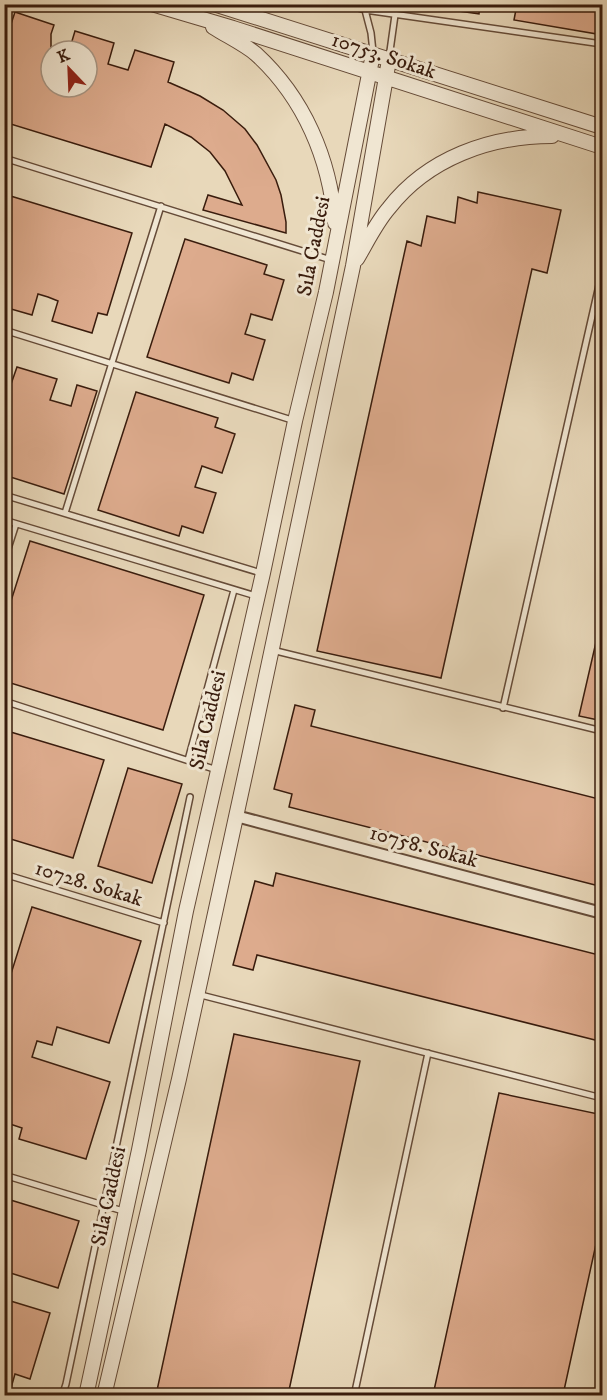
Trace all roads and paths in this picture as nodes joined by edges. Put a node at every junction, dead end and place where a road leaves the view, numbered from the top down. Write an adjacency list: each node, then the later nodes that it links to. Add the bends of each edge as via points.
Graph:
1 (152, 4): 6 (street, 10753. Sokak)
2 (214, 4): 8 (street, 10753. Sokak)
3 (344, 4): 4 (lane)
4 (365, 10): 5 (lane); 8 (lane)
5 (396, 15): 7 (lane); 9 (lane)
6 (201, 20): 10 (street, 10753. Sokak); 17 (street, via 255,53 285,85 301,111 326,168)
7 (603, 44)
8 (373, 54): 9 (street, 10753. Sokak); 10 (street, Sıla Caddesi)
9 (389, 60): 11 (street, Sıla Caddesi); 12 (street, 10753. Sokak)
10 (370, 72): 11 (street, 10753. Sokak); 17 (street, Sıla Caddesi)
11 (386, 77): 13 (street, 10753. Sokak); 19 (street, Sıla Caddesi)
12 (603, 127)
13 (564, 136): 14 (street, 10753. Sokak); 19 (street, via 525,136 480,146 422,173 388,209)
14 (603, 147)
15 (4, 158): 16 (lane)
16 (161, 206): 18 (lane); 22 (lane)
17 (336, 242): 18 (street, Sıla Caddesi)
18 (332, 261): 23 (street, Sıla Caddesi)
19 (353, 266): 32 (street, Sıla Caddesi)
20 (603, 272): 34 (lane)
21 (4, 330): 22 (lane)
22 (112, 363): 23 (lane); 25 (lane)
23 (295, 421): 29 (street, Sıla Caddesi)
24 (4, 495): 25 (lane)
25 (65, 513): 29 (lane)
26 (4, 520): 27 (lane)
27 (16, 524): 28 (lane); 30 (lane)
28 (4, 561)
29 (263, 573): 31 (street, Sıla Caddesi)
30 (234, 590): 31 (lane); 36 (lane)
31 (257, 597): 37 (street, Sıla Caddesi)
32 (272, 650): 34 (lane); 39 (street, Sıla Caddesi)
33 (4, 701): 36 (lane)
34 (503, 708): 35 (lane)
35 (603, 731)
36 (188, 760): 37 (lane)
37 (218, 770): 48 (street, Sıla Caddesi)
38 (190, 797): 42 (lane)
39 (236, 816): 41 (street, 10758. Sokak); 43 (street, Sıla Caddesi)
40 (4, 874): 42 (lane, 10728. Sokak)
41 (603, 913)
42 (164, 923): 47 (lane)
43 (197, 994): 44 (lane); 51 (street, Sıla Caddesi)
44 (428, 1053): 45 (lane); 52 (lane)
45 (603, 1098)
46 (4, 1175): 47 (lane)
47 (104, 1205): 48 (lane); 49 (lane)
48 (126, 1212): 50 (street, Sıla Caddesi)
49 (62, 1395)
50 (86, 1395)
51 (104, 1395)
52 (354, 1395)

